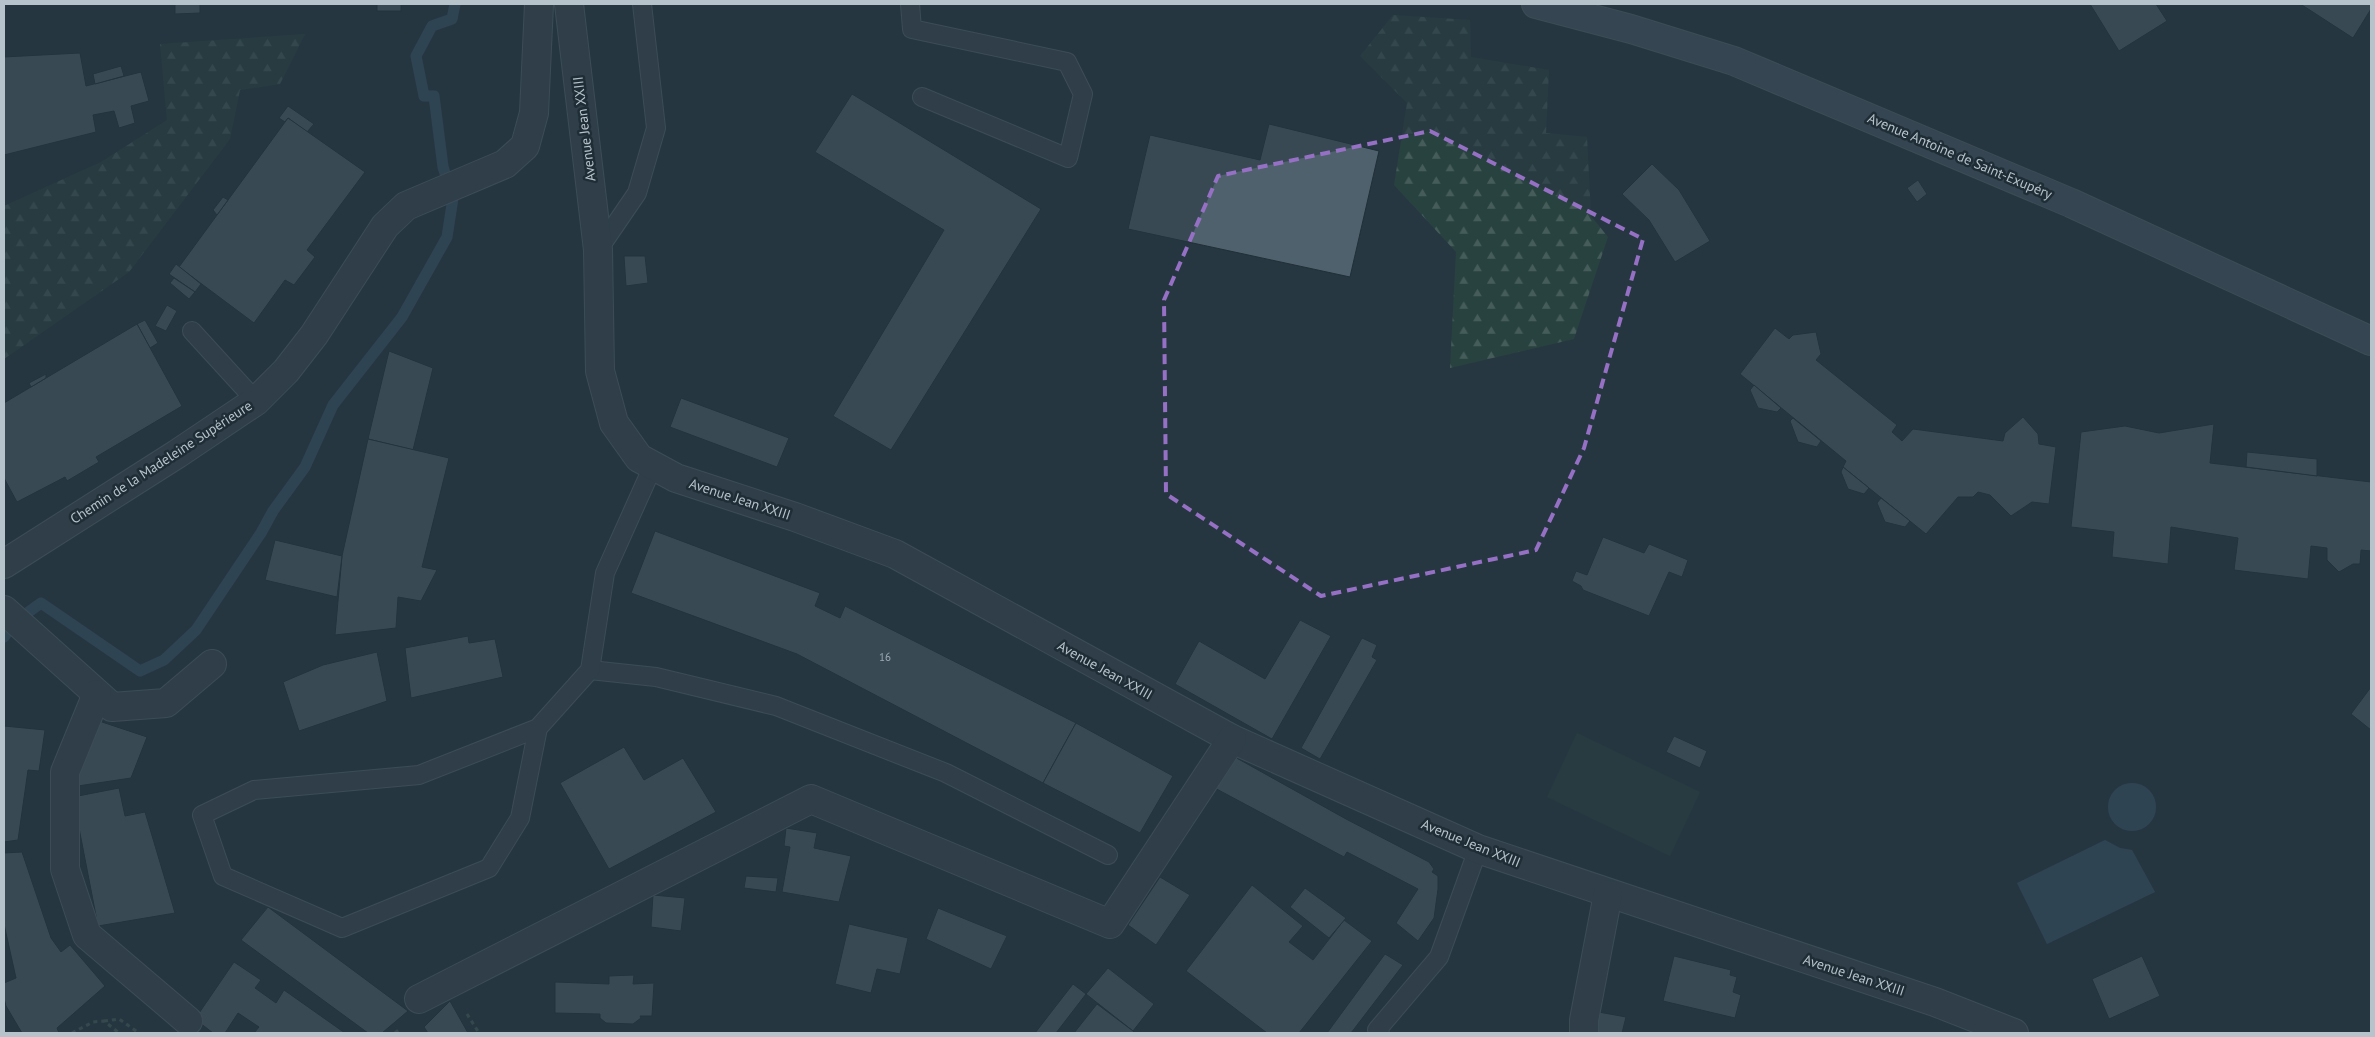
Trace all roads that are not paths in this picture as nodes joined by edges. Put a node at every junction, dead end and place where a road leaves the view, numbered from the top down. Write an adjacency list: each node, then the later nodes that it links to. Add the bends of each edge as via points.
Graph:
1 (539, 4): 10 (street, Chemin de la Madeleine Supérieure, via 534,113 525,146 504,164 406,206 386,226 286,371)
2 (569, 4): 7 (street, Avenue Jean XXIII)
3 (642, 4): 7 (lane, via 656,128 637,193)
4 (910, 4): 6 (lane, via 912,29 1067,62 1083,94 1068,158)
5 (1536, 4): 9 (main road, Avenue Antoine de Saint-Exupéry, via 1631,28 1734,60 2071,203)
6 (922, 97)
7 (598, 250): 11 (street, Avenue Jean XXIII, via 600,371 614,423 639,458)
8 (192, 331): 10 (lane)
9 (2371, 341)
10 (256, 401): 12 (street, Chemin de la Madeleine Supérieure)
11 (653, 466): 15 (lane, via 605,573); 18 (street, Avenue Jean XXIII, via 676,478 795,516 895,554)
12 (4, 564)
13 (4, 610): 16 (street)
14 (212, 664): 16 (street, via 166,703 112,707)
15 (590, 670): 17 (lane); 20 (lane, via 656,677 776,706 946,772)
16 (97, 694): 23 (street, via 65,772 65,869 87,935)
17 (538, 728): 17 (lane, via 419,775 254,790 202,815 224,876 342,928 489,868 520,818)
18 (1232, 739): 19 (street, Avenue Jean XXIII); 22 (street, via 1110,924 811,799)
19 (1478, 849): 21 (street, Avenue Jean XXIII); 24 (lane, via 1439,957)
20 (1108, 854)
21 (1608, 894): 25 (street); 26 (street, Avenue Jean XXIII, via 1935,1002)
22 (419, 999)
23 (188, 1021)
24 (1377, 1032)
25 (1584, 1033)
26 (2014, 1033)

